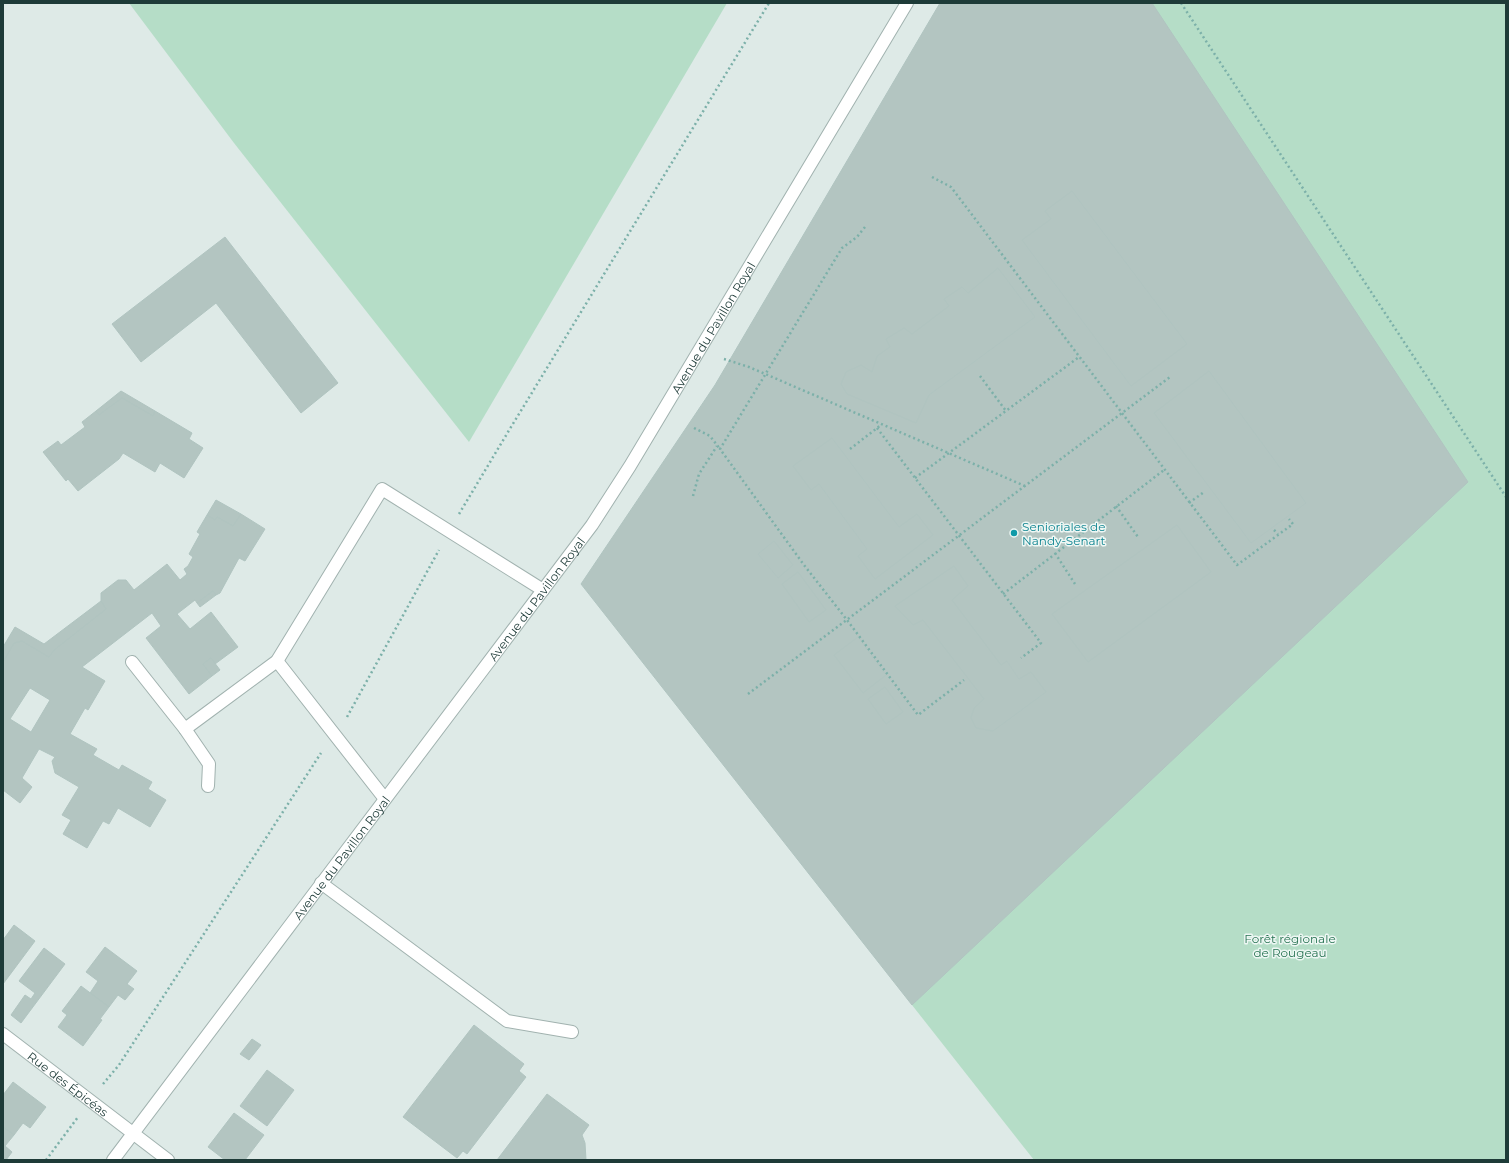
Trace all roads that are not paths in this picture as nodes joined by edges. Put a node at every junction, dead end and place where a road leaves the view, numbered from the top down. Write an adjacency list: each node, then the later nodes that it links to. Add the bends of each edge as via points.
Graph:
1 (907, 3): 2 (street, Avenue du Pavillon Royal, via 630,466 592,525)
2 (543, 590): 3 (street, via 382,489); 7 (street, Avenue du Pavillon Royal)
3 (277, 661): 5 (street); 7 (street)
4 (132, 662): 5 (street)
5 (185, 729): 6 (street, via 209,764)
6 (208, 786)
7 (385, 799): 8 (street, Avenue du Pavillon Royal)
8 (321, 883): 9 (street, via 507,1021); 11 (street, Avenue du Pavillon Royal)
9 (572, 1032)
10 (3, 1034): 11 (street, Rue des Épicéas)
11 (133, 1134): 12 (street, Avenue du Pavillon Royal); 13 (street, Rue des Épicéas)
12 (114, 1160)
13 (168, 1160)

